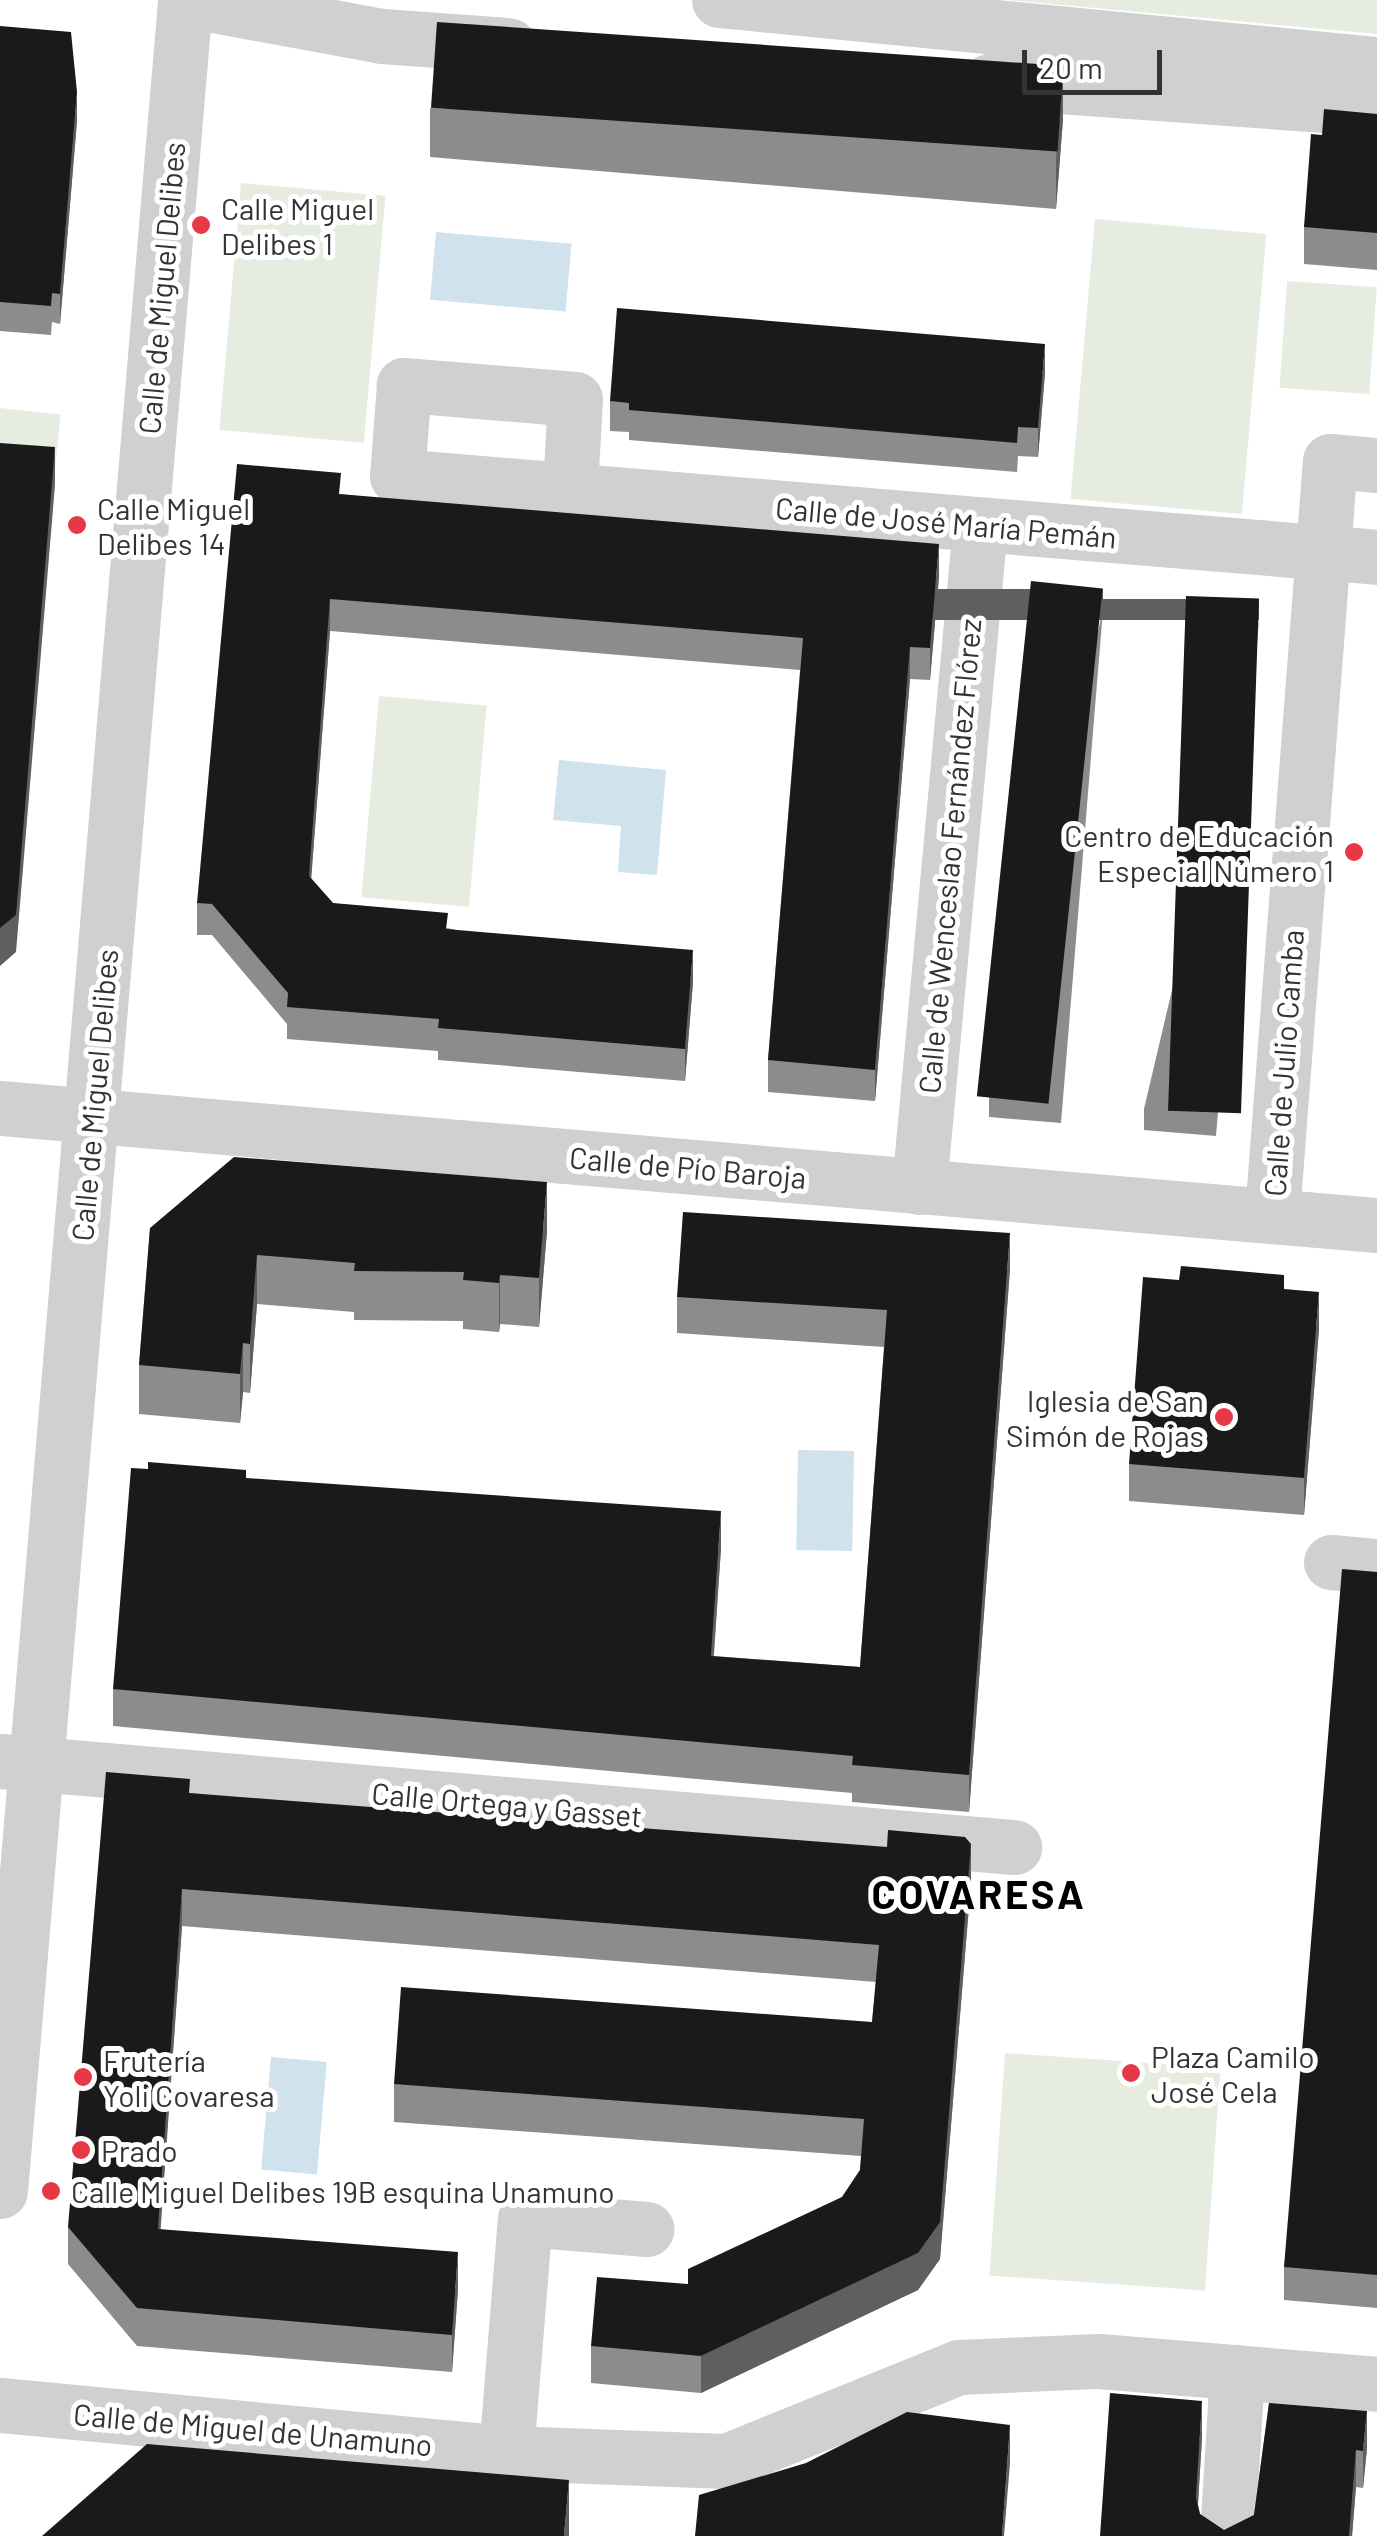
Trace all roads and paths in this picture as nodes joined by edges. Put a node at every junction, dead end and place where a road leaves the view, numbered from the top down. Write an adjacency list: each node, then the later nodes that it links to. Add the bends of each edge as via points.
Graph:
1 (185, 0): 3 (street, via 382,36); 13 (street, Calle de Miguel Delibes)
2 (719, 0): 4 (street)
3 (559, 49)
4 (1377, 64)
5 (934, 76): 6 (street)
6 (1377, 109)
7 (1377, 465): 10 (street, via 1330,461)
8 (570, 490): 9 (street, Calle de José María Pemán)
9 (980, 526): 10 (street, Calle de José María Pemán); 14 (street, Calle de Wenceslao Fernández Flórez)
10 (1322, 553): 11 (street, Calle de José María Pemán); 15 (street, Calle de Julio Camba)
11 (1377, 557)
12 (0, 1108): 13 (street, Calle de Pío Baroja)
13 (93, 1115): 14 (street, Calle de Pío Baroja); 17 (street, Calle de Miguel Delibes)
14 (919, 1187): 15 (street, Calle de Pío Baroja)
15 (1272, 1214): 16 (street, Calle de Pío Baroja)
16 (1377, 1225)
17 (16, 1762): 18 (street, Calle Ortega y Gasset); 19 (street, Calle de Miguel Delibes)
18 (1014, 1846)
19 (0, 2190)
20 (647, 2229): 24 (street, via 525,2220)
21 (1237, 2372): 22 (street, Calle de Miguel de Unamuno); 24 (street, Calle de Miguel de Unamuno, via 1099,2361 959,2368 726,2460); 25 (street)
22 (1377, 2384)
23 (0, 2405): 24 (street, Calle de Miguel de Unamuno)
24 (506, 2453)
25 (1227, 2536)

